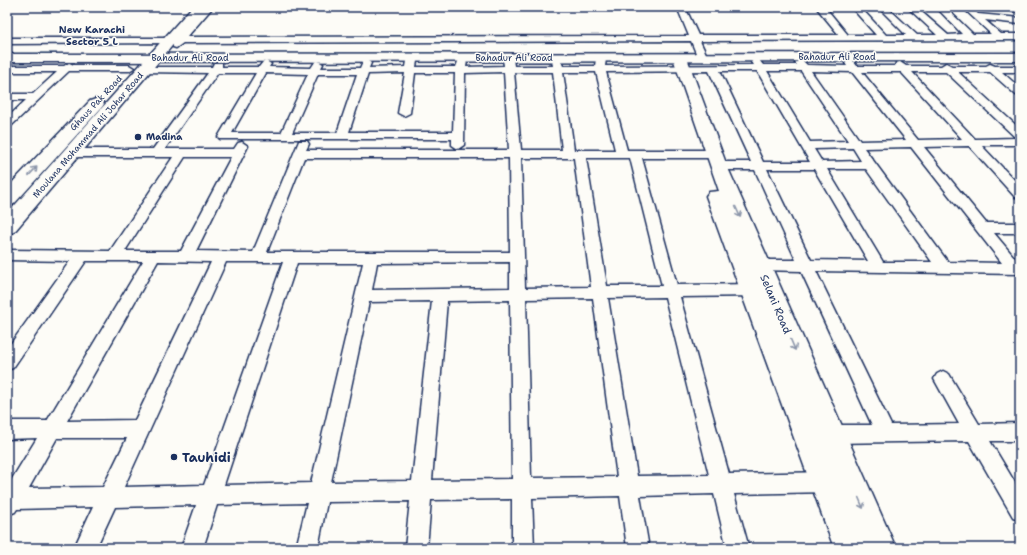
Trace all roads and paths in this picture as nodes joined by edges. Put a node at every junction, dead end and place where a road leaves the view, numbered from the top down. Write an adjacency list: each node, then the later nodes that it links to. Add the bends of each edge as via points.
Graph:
1 (185, 7): 25 (main road, Ghaus Pak Road)
2 (200, 7): 25 (main road, Moulana Mohammad Ali Johar Road)
3 (209, 7): 25 (street)
4 (681, 7): 35 (street)
5 (820, 7): 19 (street)
6 (855, 7): 20 (street)
7 (882, 7): 15 (street)
8 (911, 7): 21 (street)
9 (940, 7): 16 (street)
10 (966, 7): 13 (street)
11 (988, 7): 12 (street)
12 (1020, 8)
13 (976, 16): 14 (street); 17 (street)
14 (1020, 21)
15 (914, 37): 20 (street); 21 (street)
16 (970, 37): 17 (street); 21 (street)
17 (999, 37): 18 (street)
18 (1020, 37)
19 (846, 38): 20 (street); 35 (street)
20 (884, 38)
21 (945, 38)
22 (7, 41): 25 (street)
23 (7, 49): 25 (main road, Bahadur Ali Road)
24 (1020, 49): 35 (main road, Bahadur Ali Road)
25 (155, 52): 32 (main road, Bahadur Ali Road); 33 (main road, Bahadur Ali Road); 35 (main road, Bahadur Ali Road); 45 (street); 52 (street); 70 (main road, Moulana Mohammad Ali Johar Road); 84 (main road, Ghaus Pak Road, one-way to 25)
26 (844, 57): 27 (main road, Bahadur Ali Road); 37 (main road, Bahadur Ali Road); 46 (street)
27 (893, 57): 28 (main road, Bahadur Ali Road); 47 (street)
28 (936, 57): 29 (main road, Bahadur Ali Road); 49 (street)
29 (979, 57): 30 (main road, Bahadur Ali Road); 50 (street)
30 (1020, 57)
31 (7, 58): 32 (main road, Bahadur Ali Road)
32 (77, 58): 45 (street)
33 (224, 58): 38 (main road, Bahadur Ali Road); 52 (street)
34 (322, 58): 38 (main road, Bahadur Ali Road); 39 (main road, Bahadur Ali Road); 53 (street)
35 (689, 58): 36 (main road, Bahadur Ali Road); 44 (main road, Bahadur Ali Road); 79 (main road, Selani Road); 80 (street)
36 (756, 63): 37 (main road, Bahadur Ali Road); 69 (street)
37 (800, 63): 46 (street); 68 (street)
38 (265, 64): 52 (street); 53 (street); 61 (street, via 224,137)
39 (365, 64): 40 (main road, Bahadur Ali Road); 53 (street); 64 (street)
40 (411, 64): 41 (main road, Bahadur Ali Road); 57 (street)
41 (462, 64): 42 (main road, Bahadur Ali Road); 59 (street)
42 (509, 64): 43 (main road, Bahadur Ali Road); 78 (street)
43 (557, 64): 44 (main road, Bahadur Ali Road); 74 (street)
44 (600, 64): 75 (street)
45 (66, 68): 48 (street); 56 (street)
46 (854, 68): 47 (street); 67 (street)
47 (903, 68): 49 (street); 66 (street)
48 (7, 69)
49 (949, 69): 50 (street); 60 (street)
50 (992, 69): 51 (street); 54 (street)
51 (1020, 69)
52 (214, 70): 71 (street)
53 (314, 71): 62 (street)
54 (1020, 92)
55 (7, 97): 56 (street)
56 (36, 97): 58 (street)
57 (404, 113)
58 (7, 124)
59 (459, 135): 64 (street); 77 (street)
60 (1020, 135)
61 (247, 136): 62 (street); 73 (street)
62 (285, 136): 63 (street)
63 (307, 136): 64 (street); 76 (street)
64 (342, 136)
65 (1020, 141): 66 (street)
66 (971, 142): 67 (street); 83 (street)
67 (913, 143): 68 (street); 86 (street)
68 (857, 145): 69 (street); 82 (street)
69 (807, 146): 81 (street)
70 (72, 153): 71 (street); 85 (main road, Moulana Mohammad Ali Johar Road)
71 (157, 153): 72 (street)
72 (181, 153): 73 (street); 90 (street)
73 (238, 153): 92 (street)
74 (573, 153): 75 (street); 78 (street); 105 (street)
75 (628, 153): 79 (street); 104 (street)
76 (300, 154): 77 (street); 94 (street)
77 (458, 154): 78 (street)
78 (515, 154): 97 (street)
79 (711, 158): 80 (street); 98 (main road, Selani Road, one-way to 98); 103 (main road, Selani Road)
80 (759, 164): 81 (street); 99 (street)
81 (817, 164): 82 (street); 100 (street)
82 (870, 165): 101 (street)
83 (1020, 194)
84 (7, 200)
85 (7, 227)
86 (984, 228): 87 (street); 102 (street)
87 (1020, 228)
88 (7, 254): 89 (street)
89 (82, 255): 90 (street); 109 (street)
90 (114, 256): 91 (street)
91 (154, 256): 92 (street); 113 (street)
92 (186, 256): 93 (street)
93 (221, 257): 94 (street); 111 (street)
94 (258, 257): 95 (street)
95 (292, 258): 96 (street); 125 (street)
96 (371, 258): 97 (street); 108 (street)
97 (517, 258): 106 (street)
98 (759, 265): 99 (street); 103 (main road, Selani Road)
99 (807, 266): 100 (street); 115 (street)
100 (879, 267): 101 (street)
101 (944, 268): 102 (street)
102 (1018, 269)
103 (760, 290): 104 (street); 117 (main road, Selani Road, one-way to 117); 119 (main road, Selani Road)
104 (670, 291): 105 (street); 120 (street)
105 (599, 292): 106 (street); 121 (street)
106 (518, 293): 107 (street); 122 (street)
107 (440, 294): 108 (street); 123 (street)
108 (362, 296): 124 (street)
109 (7, 363)
110 (943, 379): 116 (street)
111 (141, 429): 113 (street); 126 (street)
112 (7, 430): 113 (street)
113 (52, 430): 127 (street)
114 (1020, 432): 116 (street)
115 (885, 433): 116 (street); 117 (street)
116 (974, 433): 128 (street)
117 (831, 434): 118 (main road, Selani Road)
118 (851, 481): 119 (street); 137 (main road, Selani Road, one-way to 137)
119 (825, 482): 120 (street); 136 (main road, Selani Road)
120 (721, 484): 121 (street); 135 (street)
121 (629, 486): 122 (street); 134 (street)
122 (521, 488): 123 (street); 133 (street)
123 (421, 490): 124 (street); 132 (street)
124 (319, 492): 125 (street); 131 (street)
125 (210, 495): 126 (street); 130 (street)
126 (109, 497): 127 (street); 129 (street)
127 (9, 502)
128 (1020, 510)
129 (85, 548)
130 (192, 548)
131 (307, 548)
132 (416, 548)
133 (522, 548)
134 (638, 548)
135 (738, 548)
136 (850, 548)
137 (880, 548)

